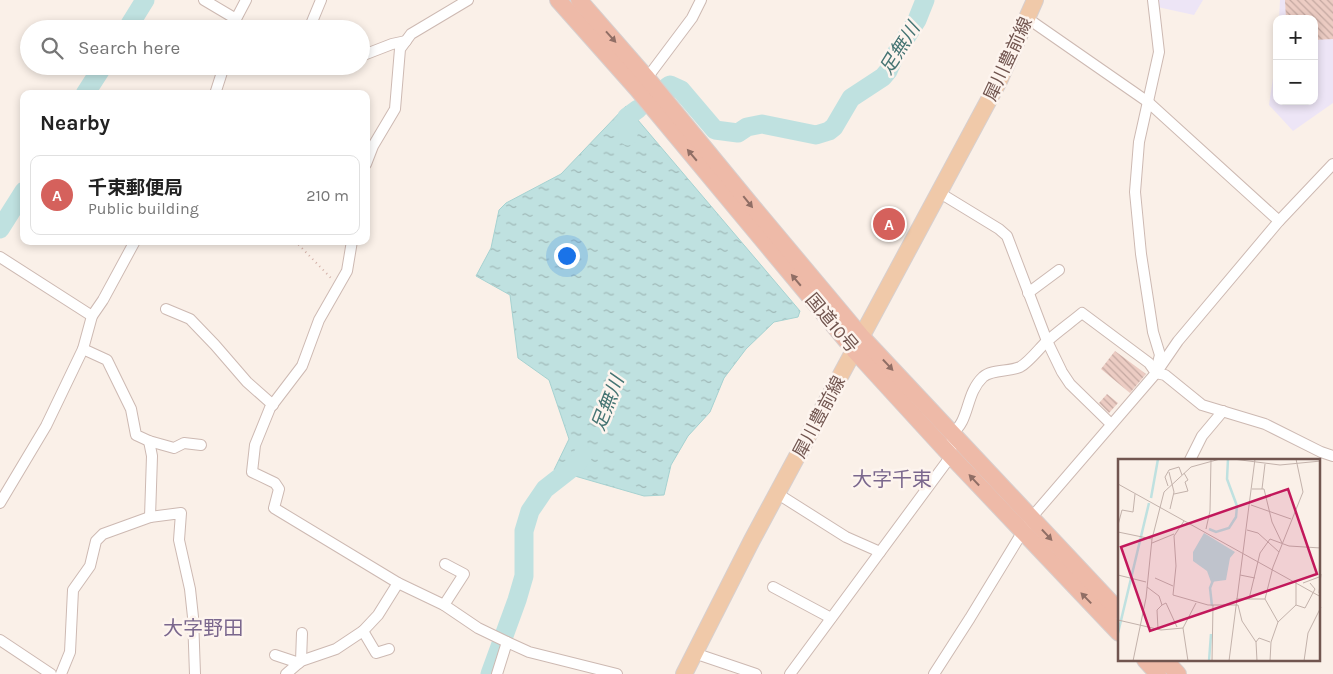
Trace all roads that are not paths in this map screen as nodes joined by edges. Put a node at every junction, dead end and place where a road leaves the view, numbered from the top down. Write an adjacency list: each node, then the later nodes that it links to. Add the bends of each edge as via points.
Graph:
1 (204, 0): 11 (street)
2 (246, 0): 12 (street)
3 (321, 0): 13 (street)
4 (468, 0): 14 (street, via 411,34)
5 (558, 0): 32 (highway, 国道10号, one-way to 5)
6 (578, 0): 17 (highway, 国道10号, one-way to 17)
7 (701, 0): 17 (street, via 692,18)
8 (1035, 0): 10 (main road, 犀川豊前線)
9 (1153, 0): 19 (street, via 1159,52)
10 (1027, 18): 19 (street); 22 (main road, 犀川豊前線, via 999,81)
11 (230, 20)
12 (237, 20)
13 (313, 20)
14 (406, 41): 15 (street); 20 (street, via 400,49 395,109)
15 (370, 53)
16 (221, 75): 18 (street)
17 (647, 78): 32 (highway, 国道10号, one-way to 32)
18 (216, 90)
19 (1148, 102): 23 (street); 34 (street, via 1139,142 1134,192 1140,254 1160,355)
20 (370, 154)
21 (1333, 164): 23 (street)
22 (940, 193): 28 (street, via 1006,236); 32 (main road, 犀川豊前線)
23 (1279, 221): 34 (street, via 1178,341)
24 (133, 245): 30 (street)
25 (351, 245): 35 (street, via 347,271 318,320 302,366)
26 (0, 257): 30 (street)
27 (1059, 270): 28 (street)
28 (1028, 293): 31 (street)
29 (166, 309): 35 (street, via 190,319 247,382)
30 (92, 316): 33 (street)
31 (1048, 341): 34 (street, via 1082,313 1149,363); 37 (street, via 1070,384); 38 (street, via 1022,366 986,375 977,383 964,421)
32 (858, 343): 38 (highway, 国道10号, one-way to 38); 41 (highway, 国道10号); 44 (main road, 犀川豊前線)
33 (83, 349): 39 (street, via 106,360 131,409 136,435); 45 (street, via 46,426)
34 (1156, 373): 36 (street, via 1165,375 1202,405); 37 (street)
35 (273, 405): 51 (street, via 255,445 252,472 275,482 279,489 274,508)
36 (1223, 411): 42 (street, via 1265,424); 43 (street, via 1202,436)
37 (1111, 424): 47 (street)
38 (952, 433): 41 (street); 47 (highway, 国道10号)
39 (149, 442): 40 (street, via 174,448 184,444); 46 (street, via 152,456)
40 (201, 445)
41 (950, 456): 48 (highway, 国道10号, one-way to 41); 49 (street)
42 (1333, 456)
43 (1190, 459)
44 (778, 494): 49 (street, via 846,537); 62 (main road, 犀川豊前線)
45 (0, 503)
46 (150, 517): 68 (street, via 103,534 96,541 90,566 73,590 70,652); 69 (street, via 181,513 179,540 190,589)
47 (1031, 518): 48 (street); 54 (highway, 国道10号, one-way to 54)
48 (1023, 532): 57 (highway, 国道10号, one-way to 48); 76 (street)
49 (880, 552): 55 (street)
50 (445, 564): 53 (street, via 464,574)
51 (398, 583): 53 (street); 56 (street, via 378,615)
52 (773, 587): 55 (street)
53 (444, 605): 60 (street, via 478,628)
54 (1118, 610)
55 (831, 618): 75 (street)
56 (363, 631): 61 (street, via 376,654); 64 (street, via 336,649)
57 (1118, 632)
58 (302, 633): 64 (street)
59 (0, 640): 67 (street)
60 (507, 642): 71 (street); 72 (street, via 529,652)
61 (389, 649)
62 (694, 653): 73 (main road, 犀川豊前線); 74 (street)
63 (275, 655): 64 (street)
64 (300, 662): 70 (street)
65 (1147, 662): 77 (highway)
66 (1167, 662): 78 (highway)
67 (51, 674)
68 (62, 674)
69 (195, 674)
70 (286, 674)
71 (497, 674)
72 (617, 674)
73 (684, 674)
74 (756, 674)
75 (790, 674)
76 (934, 674)
77 (1158, 674)
78 (1178, 674)

